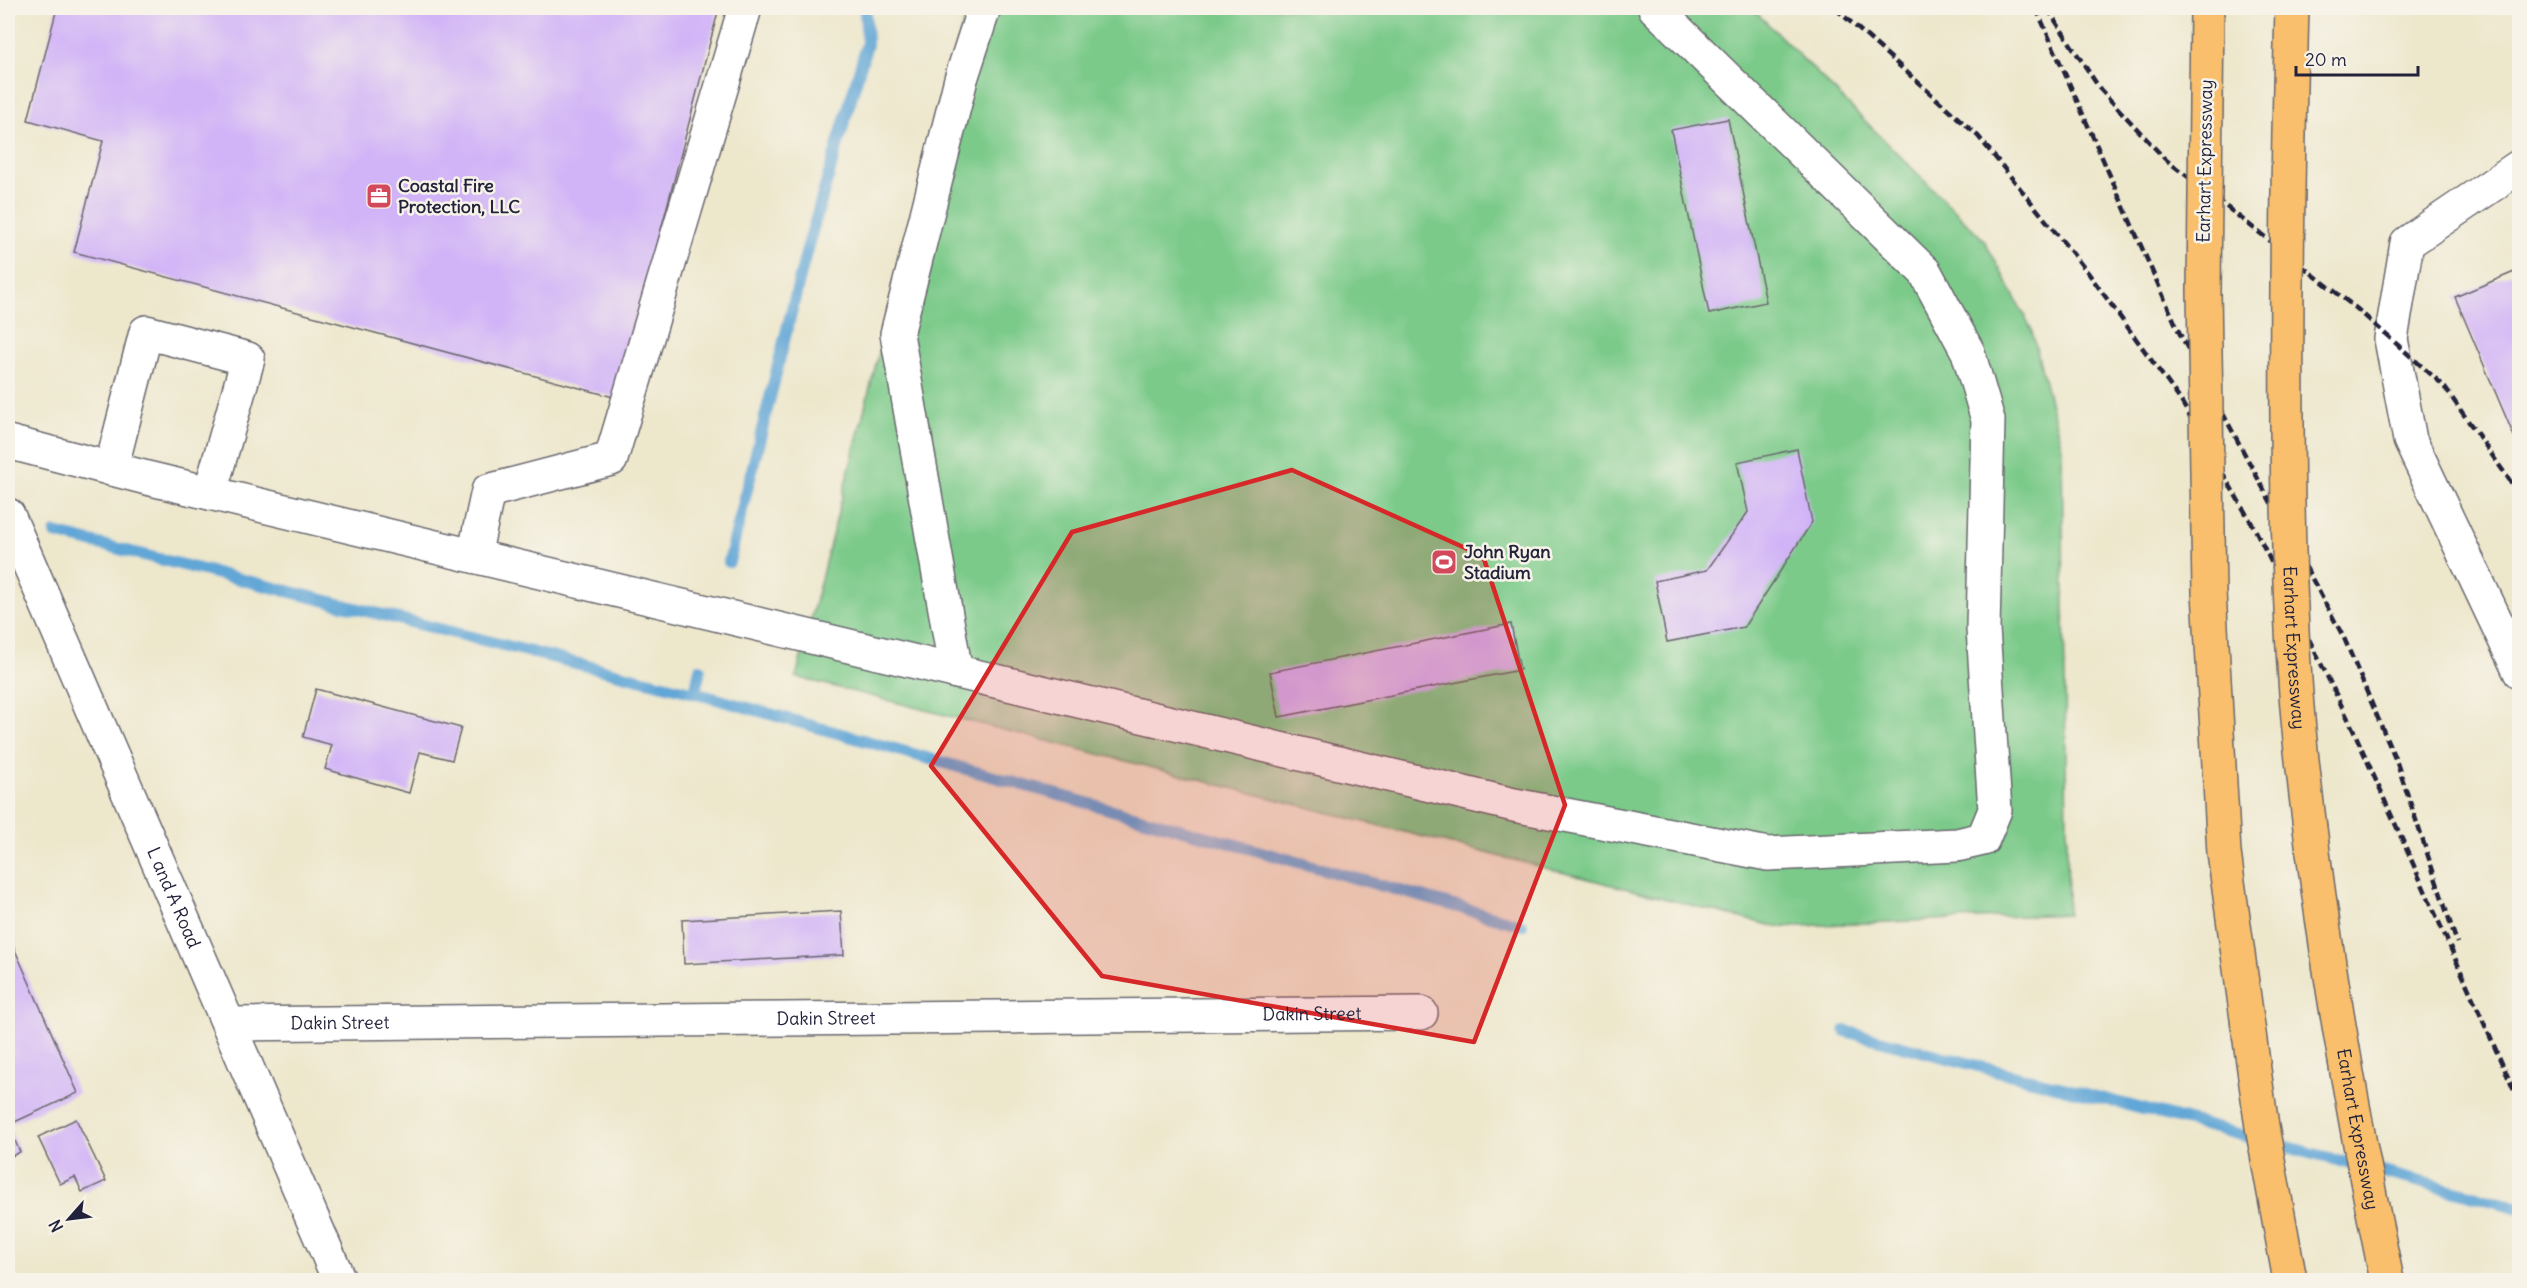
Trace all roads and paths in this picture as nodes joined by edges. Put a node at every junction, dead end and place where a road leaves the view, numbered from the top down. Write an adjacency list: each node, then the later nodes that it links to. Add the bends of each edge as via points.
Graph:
1 (745, 8): 11 (street, via 611,459 488,491)
2 (984, 8): 12 (street, via 961,79 897,334)
3 (1655, 8): 12 (street, via 1925,272 1968,352 1988,420 1983,629 1995,810 1983,839 1957,845 1768,854 1514,805)
4 (2207, 8): 17 (highway, Earhart Expressway, bridge, via 2204,291 2209,592 2224,853 2262,1127)
5 (2292, 8): 18 (highway, Earhart Expressway, bridge, via 2288,524 2302,758 2328,965)
6 (2520, 166): 13 (street, via 2407,243 2391,339 2410,440)
7 (8, 442): 8 (street)
8 (111, 469): 9 (street); 9 (street, via 146,332 248,358)
9 (210, 493): 11 (street)
10 (8, 515): 15 (street, L and A Road)
11 (474, 556): 12 (street)
12 (956, 672)
13 (2520, 672)
14 (1421, 1013): 15 (street, Dakin Street)
15 (230, 1024): 16 (street, L and A Road)
16 (339, 1281)
17 (2290, 1281)
18 (2387, 1281)

